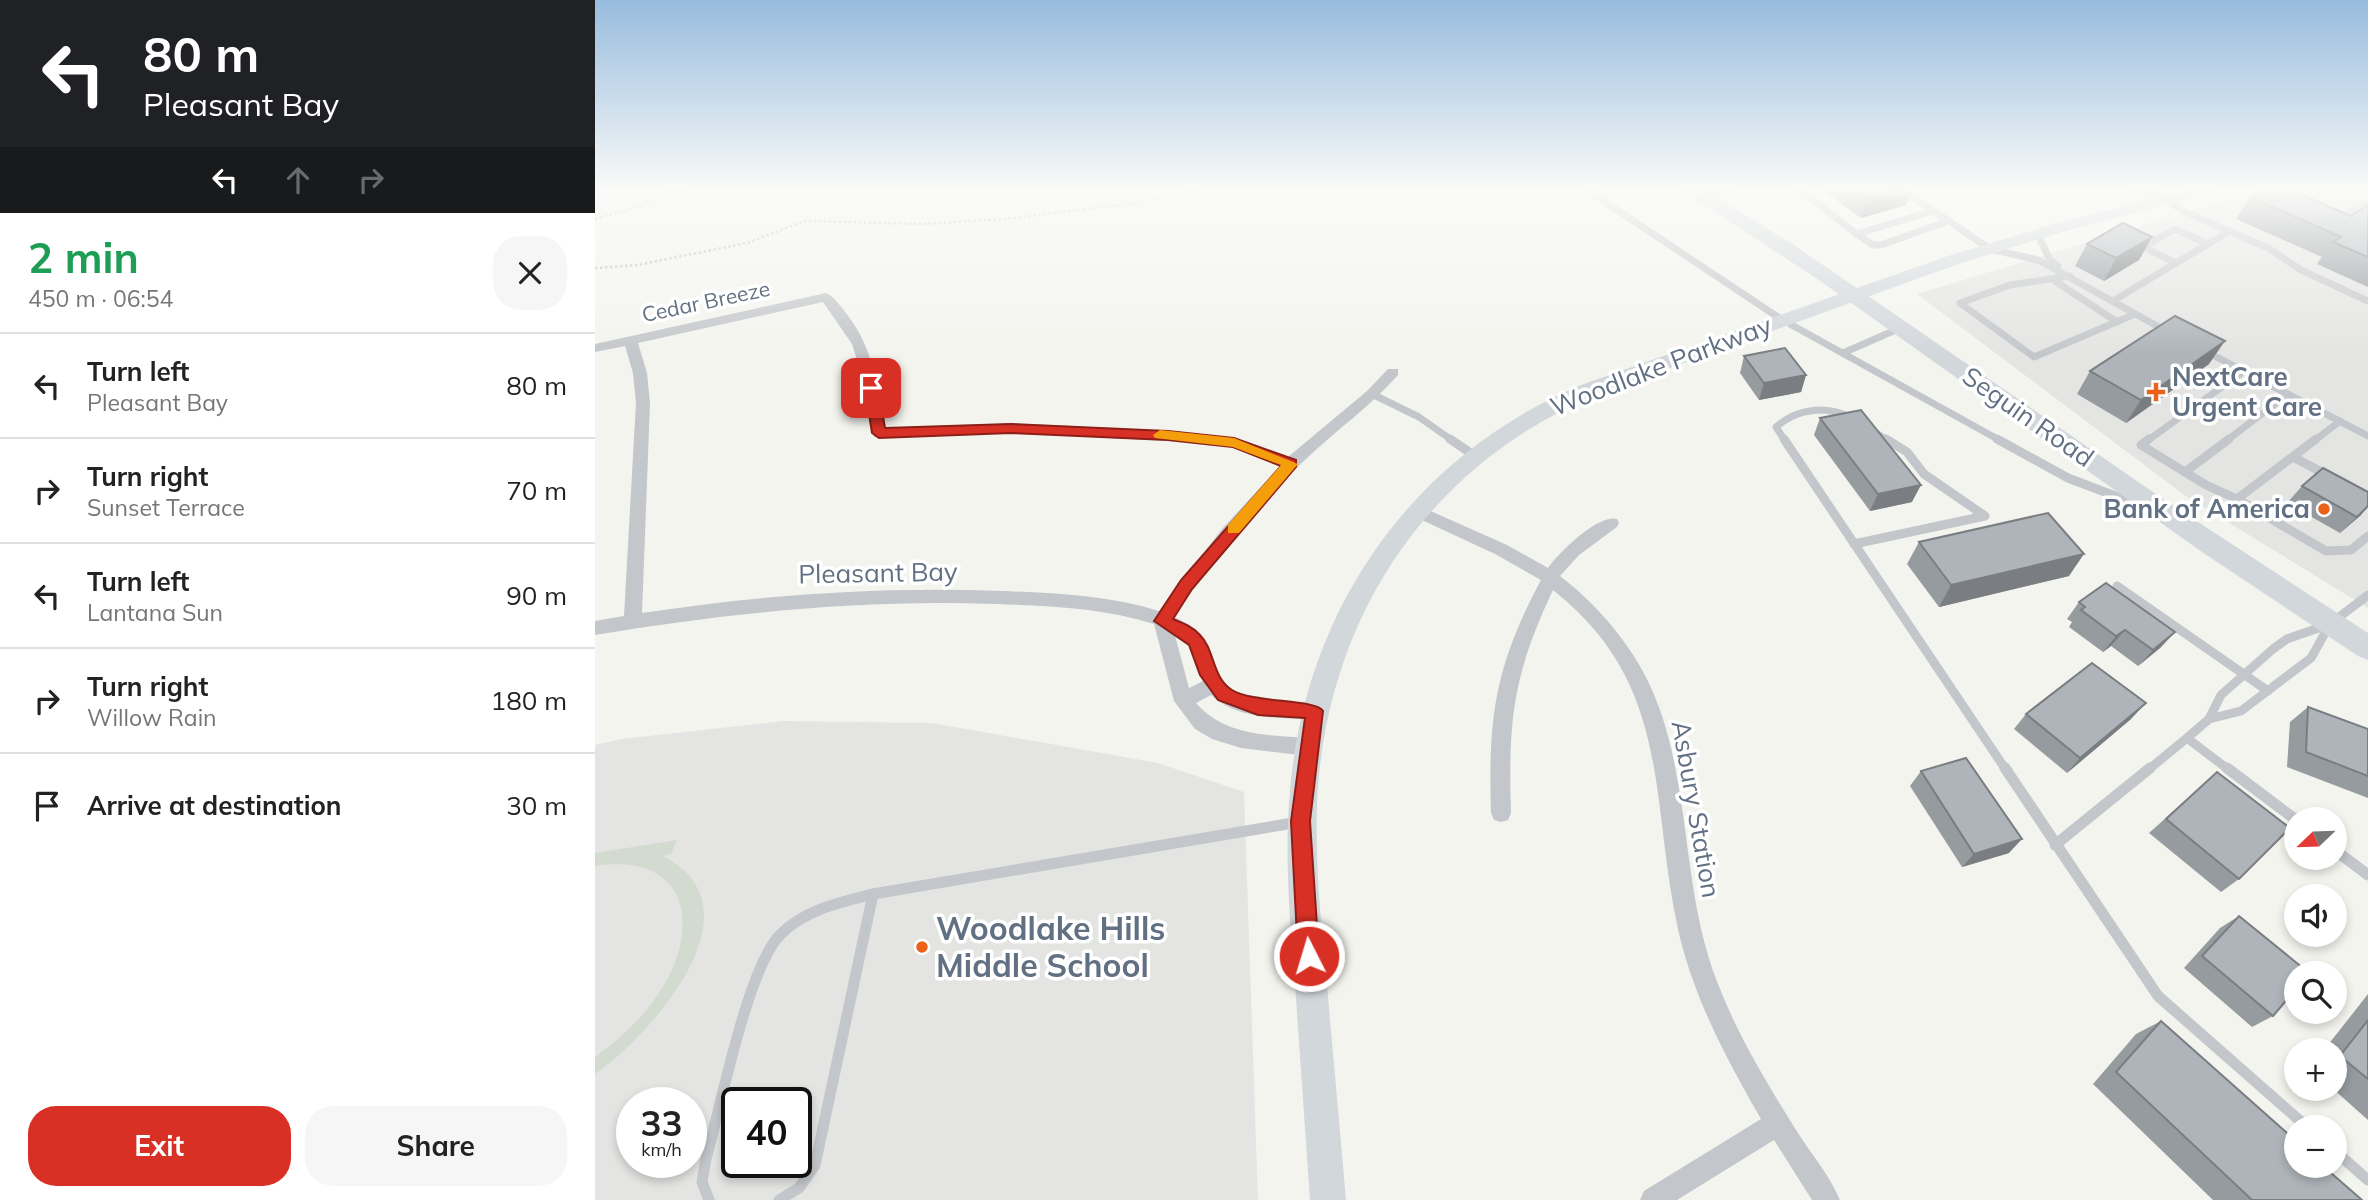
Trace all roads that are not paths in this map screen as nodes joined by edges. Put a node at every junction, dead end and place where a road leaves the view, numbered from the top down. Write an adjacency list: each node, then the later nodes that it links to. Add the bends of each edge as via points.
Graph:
1 (1667, 244): 17 (lane)
2 (1774, 244): 13 (main road, Seguin Road)
3 (1982, 244): 9 (lane)
4 (2007, 244): 9 (street, Woodlake Parkway)
5 (2042, 244): 11 (lane, via 2050,260)
6 (2148, 244): 10 (lane, via 2143,247)
7 (2208, 244): 10 (lane)
8 (2259, 244): 15 (lane, via 2301,270)
9 (1990, 249): 11 (lane, via 2038,260); 13 (street, Woodlake Parkway)
10 (2176, 263): 14 (lane)
11 (2070, 276): 12 (lane); 14 (lane)
12 (2055, 281): 18 (lane); 18 (lane, via 2010,285 1960,303 2034,357)
13 (1853, 294): 17 (street, Woodlake Parkway); 19 (main road, Seguin Road)
14 (2113, 301): 16 (lane)
15 (2368, 301)
16 (2135, 314): 18 (lane); 20 (lane)
17 (1780, 320): 24 (lane); 31 (street, Woodlake Parkway, via 1583,392 1544,411)
18 (2117, 322)
19 (1900, 327): 24 (lane); 38 (main road, Seguin Road)
20 (2181, 338)
21 (630, 340): 23 (street, Cedar Breeze); 33 (street, Cedar Breeze, via 825,297 860,340 879,433 1011,429 1168,436 1234,443); 45 (street, via 640,373 642,402)
22 (2191, 344): 25 (lane)
23 (595, 348)
24 (1843, 353): 38 (lane, via 2068,478)
25 (2244, 371): 27 (lane); 34 (lane, via 2141,444)
26 (1393, 372): 28 (street)
27 (2288, 394): 29 (lane); 34 (lane)
28 (1374, 395): 31 (lane, via 1419,417); 33 (street, via 1319,436)
29 (2340, 421): 30 (lane); 32 (lane)
30 (2368, 436)
31 (1475, 456): 37 (street, Woodlake Parkway)
32 (2293, 457): 35 (lane); 36 (lane)
33 (1291, 464): 46 (street, via 1187,585)
34 (2185, 472): 36 (lane)
35 (2336, 480)
36 (2237, 499): 40 (lane, via 2326,551 2351,550)
37 (1417, 511): 42 (street, Asbury Station); 54 (street, Woodlake Parkway, via 1350,609)
38 (2171, 517): 47 (main road, Seguin Road)
39 (1611, 523): 42 (street, via 1568,554)
40 (2368, 536)
41 (1854, 544): 41 (lane, via 1776,427 1787,415 1829,408 1841,411 1907,452 1924,474 1985,516); 61 (lane)
42 (1550, 578): 59 (street, via 1517,644 1505,685 1498,730); 66 (street, Asbury Station, via 1601,625 1633,669 1657,728 1679,881 1697,960)
43 (2117, 586): 50 (lane)
44 (2368, 594): 47 (lane)
45 (633, 621): 46 (street, Pleasant Bay, via 779,601 906,595 1115,608); 48 (street, Pleasant Bay)
46 (1162, 621): 51 (street, Pleasant Bay, via 1196,641); 53 (street)
47 (2330, 624): 49 (main road, Seguin Road); 50 (lane, via 2287,639); 52 (lane, via 2311,658)
48 (595, 628)
49 (2368, 648)
50 (2242, 674): 52 (lane); 55 (lane, via 2221,695)
51 (1214, 684): 53 (street); 54 (street, via 1224,695 1258,708)
52 (2268, 691): 55 (lane, via 2241,711)
53 (1183, 701): 57 (street, via 1195,720 1217,734 1238,741)
54 (1314, 711): 57 (street, Woodlake Parkway)
55 (2209, 719): 56 (lane)
56 (2187, 738): 58 (lane); 61 (lane)
57 (1308, 747): 60 (street, Woodlake Parkway)
58 (2284, 811)
59 (1501, 813)
60 (1300, 821): 64 (lane); 71 (street, Woodlake Parkway)
61 (2055, 845): 65 (lane, via 2158,996)
62 (2347, 859): 63 (lane)
63 (2368, 875)
64 (873, 894): 69 (lane, via 803,918 781,935 760,964 706,1159 702,1182); 70 (lane, via 815,1165 799,1188)
65 (2293, 1115)
66 (1777, 1124): 72 (street); 73 (street, Asbury Station)
67 (2347, 1162): 68 (lane)
68 (2368, 1180)
69 (709, 1200)
70 (779, 1200)
71 (1328, 1200)
72 (1653, 1200)
73 (1828, 1200)

